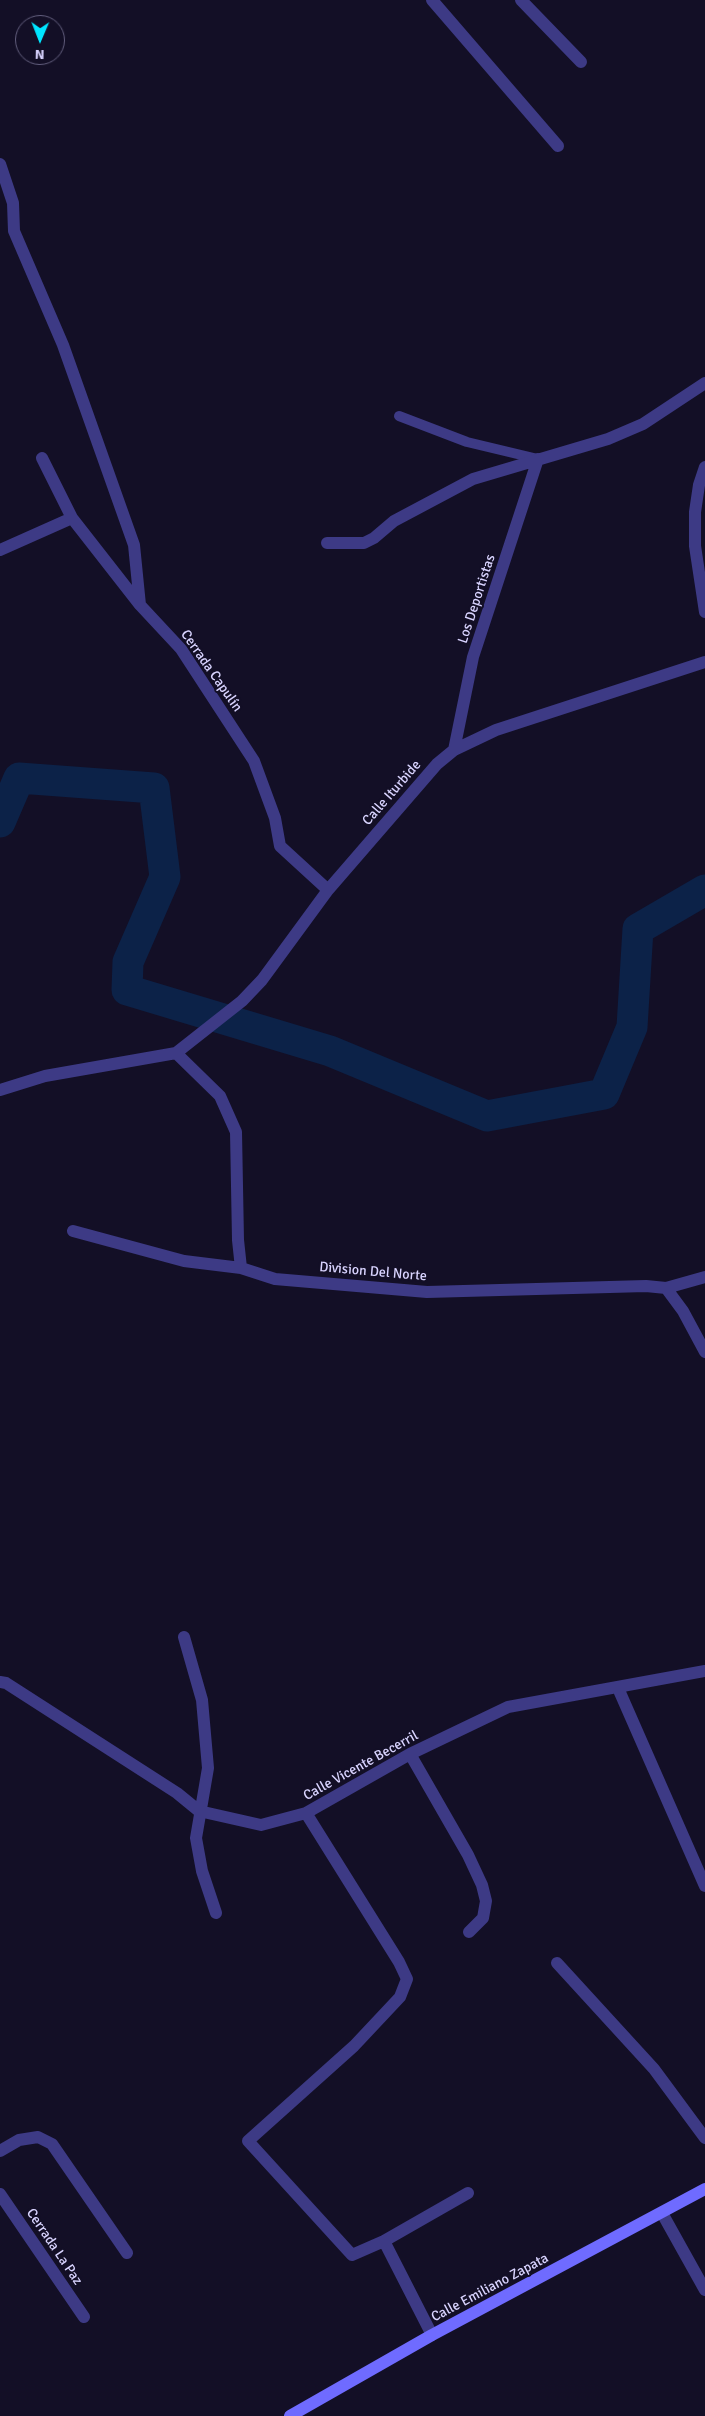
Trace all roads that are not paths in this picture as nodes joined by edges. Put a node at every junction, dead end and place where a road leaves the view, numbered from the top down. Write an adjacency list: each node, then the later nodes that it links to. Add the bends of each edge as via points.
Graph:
1 (432, 0): 4 (street)
2 (521, 0): 3 (street)
3 (581, 62)
4 (558, 146)
5 (0, 164): 14 (street, via 13,203 14,231 63,345 134,545)
6 (705, 383): 9 (street, via 643,424 608,439)
7 (399, 416): 9 (lane, via 467,442)
8 (42, 458): 11 (street, Cerrada Capulín)
9 (538, 459): 12 (street, via 473,479 394,521 364,543); 17 (street, Los Deportistas, via 473,658)
10 (705, 467): 15 (street, via 695,512 695,546)
11 (72, 518): 13 (street); 14 (street, Cerrada Capulín)
12 (327, 543)
13 (0, 550)
14 (140, 605): 18 (street, Cerrada Capulín, via 181,649 254,761 275,818 280,846)
15 (705, 612)
16 (705, 662): 17 (street, Calle Iturbide, via 496,730)
17 (454, 750): 18 (street, Calle Iturbide, via 437,764)
18 (328, 890): 19 (street, Calle Iturbide, via 262,980 242,1001)
19 (181, 1049): 20 (street, via 45,1076); 22 (street, via 220,1096 236,1132)
20 (0, 1090)
21 (74, 1231): 22 (street, Division Del Norte, via 184,1262)
22 (241, 1268): 24 (street, Division Del Norte, via 275,1279 427,1292)
23 (705, 1277): 24 (street)
24 (666, 1288): 25 (street, via 683,1311)
25 (705, 1352)
26 (184, 1637): 31 (street, via 202,1700 208,1768)
27 (705, 1671): 29 (street, Calle Vicente Becerril)
28 (0, 1682): 31 (street, Calle Vicente Becerril, via 169,1788)
29 (618, 1688): 30 (street, Calle Vicente Becerril, via 508,1707); 33 (street)
30 (410, 1754): 32 (street, Calle Vicente Becerril); 35 (street, via 482,1885 486,1901 483,1918)
31 (199, 1811): 32 (street, Calle Vicente Becerril, via 261,1824); 34 (street, via 196,1838)
32 (306, 1813): 43 (street, via 407,1979 400,1997 354,2046 248,2141 352,2255)
33 (705, 1886)
34 (216, 1914)
35 (469, 1932)
36 (558, 1963): 37 (street, via 654,2068)
37 (705, 2138)
38 (0, 2151): 44 (street, via 28,2138 38,2137 52,2144)
39 (705, 2189): 42 (main road, Calle Emiliano Zapata)
40 (468, 2193): 43 (street)
41 (0, 2194): 46 (street, Cerrada La Paz)
42 (662, 2213): 45 (street); 47 (main road, Calle Emiliano Zapata)
43 (384, 2241): 47 (street)
44 (126, 2253)
45 (705, 2290)
46 (84, 2317)
47 (432, 2335): 48 (main road, Calle Emiliano Zapata)
48 (290, 2416)

